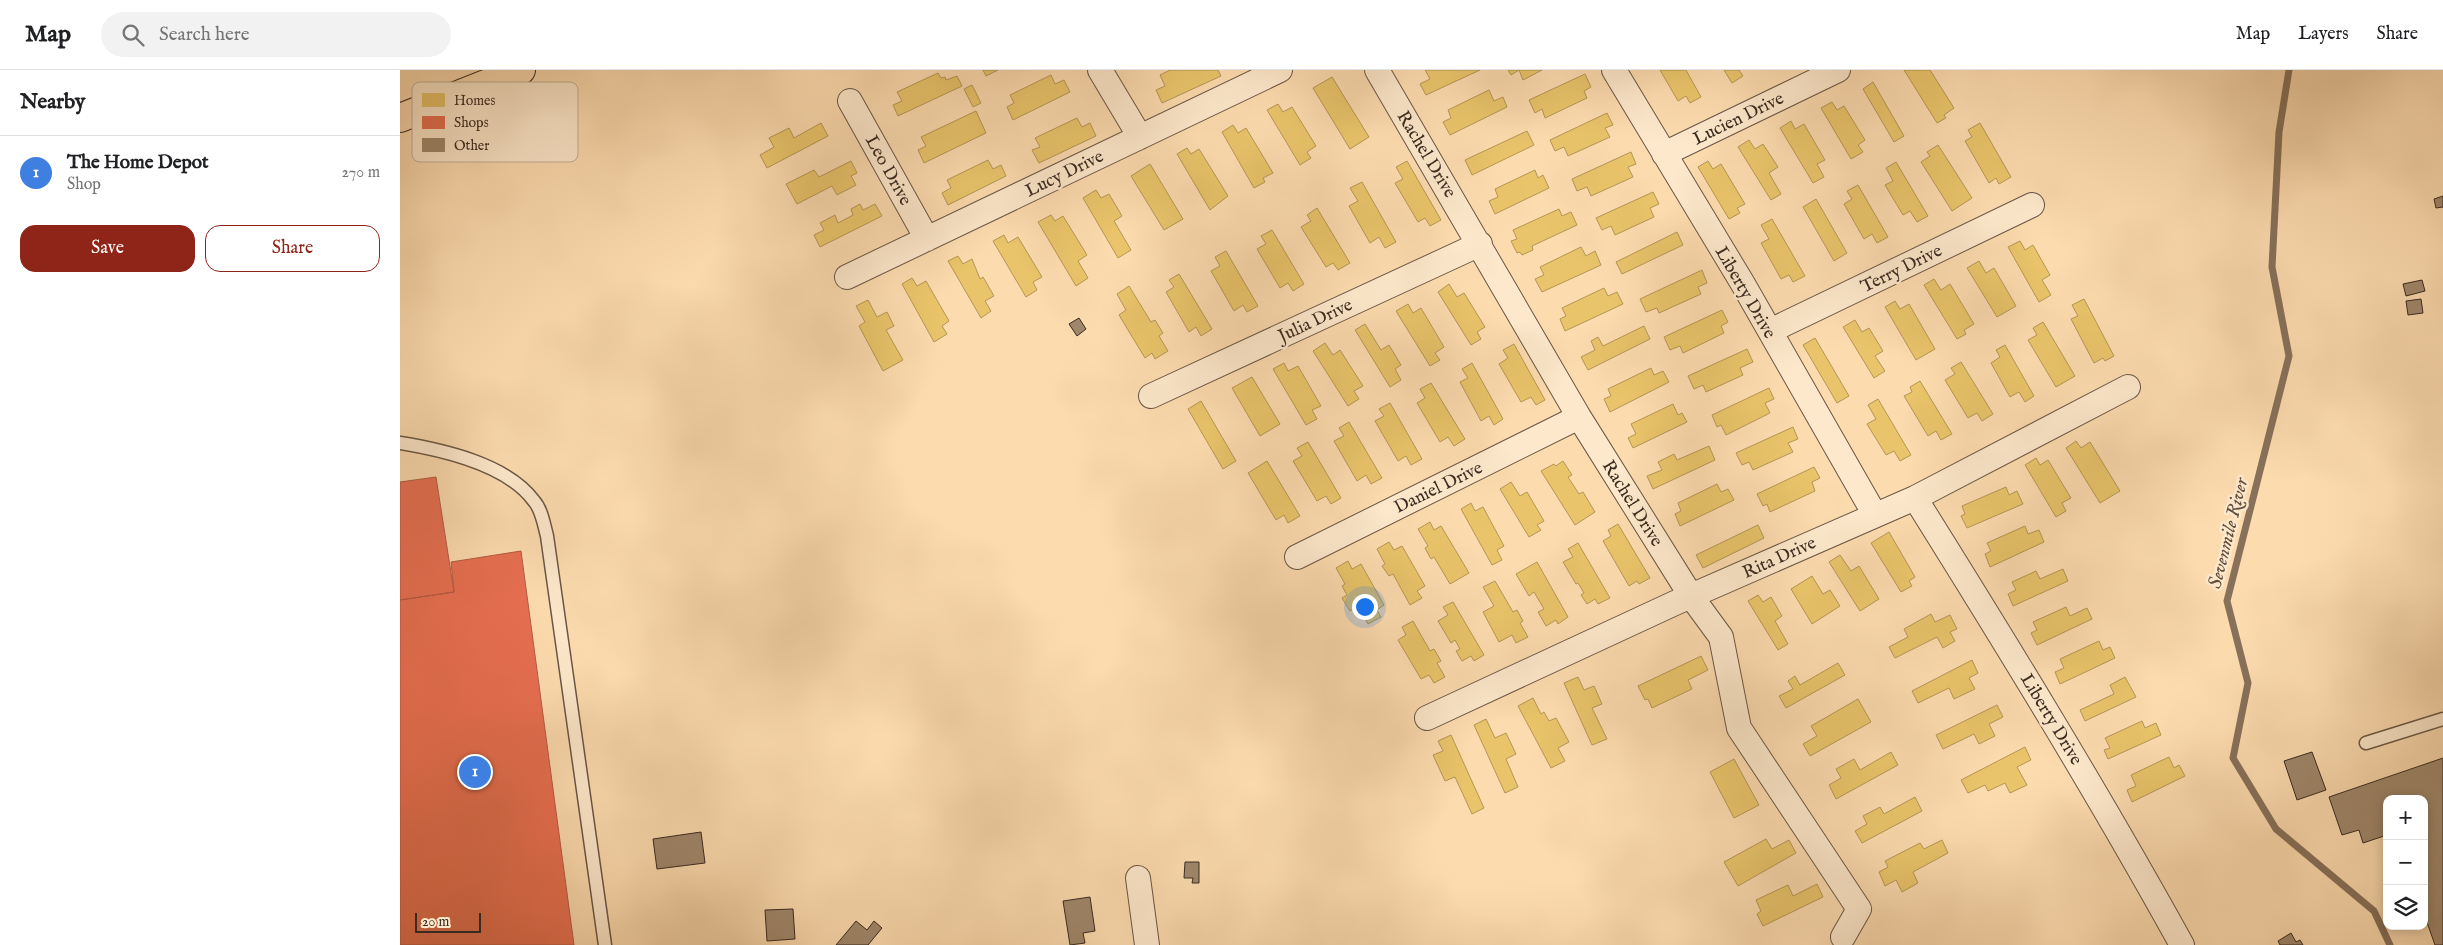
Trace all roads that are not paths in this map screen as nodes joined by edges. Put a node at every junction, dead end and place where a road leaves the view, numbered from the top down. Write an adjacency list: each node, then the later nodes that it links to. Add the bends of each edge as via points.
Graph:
1 (521, 70): 7 (highway)
2 (1100, 70): 15 (street)
3 (1280, 70): 15 (street, Lucy Drive)
4 (1377, 70): 19 (street, Rachel Drive)
5 (1614, 70): 16 (street, Liberty Drive)
6 (1838, 70): 16 (street, Lucien Drive)
7 (496, 80): 8 (highway); 9 (highway)
8 (491, 82)
9 (493, 82)
10 (850, 101): 18 (street, Leo Drive)
11 (412, 113): 12 (highway)
12 (400, 118)
13 (412, 129): 14 (highway)
14 (400, 136)
15 (1140, 137): 18 (street, Lucy Drive)
16 (1664, 154): 21 (street, Liberty Drive)
17 (2032, 205): 21 (street, Terry Drive)
18 (927, 239): 20 (street, Lucy Drive)
19 (1480, 244): 23 (street, Julia Drive); 24 (street, Rachel Drive)
20 (847, 277)
21 (1770, 331): 27 (street, Liberty Drive)
22 (2128, 387): 26 (street, Rita Drive)
23 (1151, 396)
24 (1579, 418): 28 (street, Daniel Drive); 29 (street, Rachel Drive)
25 (400, 443): 35 (lane, via 450,453 477,463 518,484 536,502 547,536)
26 (1915, 498): 27 (street, Rita Drive); 37 (street, Liberty Drive, via 2038,694)
27 (1875, 515): 29 (street, Rita Drive)
28 (1297, 557)
29 (1691, 596): 30 (street, Rita Drive); 34 (street, Rachel Drive, via 1722,637 1739,728 1859,909)
30 (1426, 718)
31 (2443, 719): 32 (lane)
32 (2366, 743)
33 (1138, 878): 36 (street)
34 (1843, 937)
35 (605, 945)
36 (1147, 945)
37 (2182, 945)

